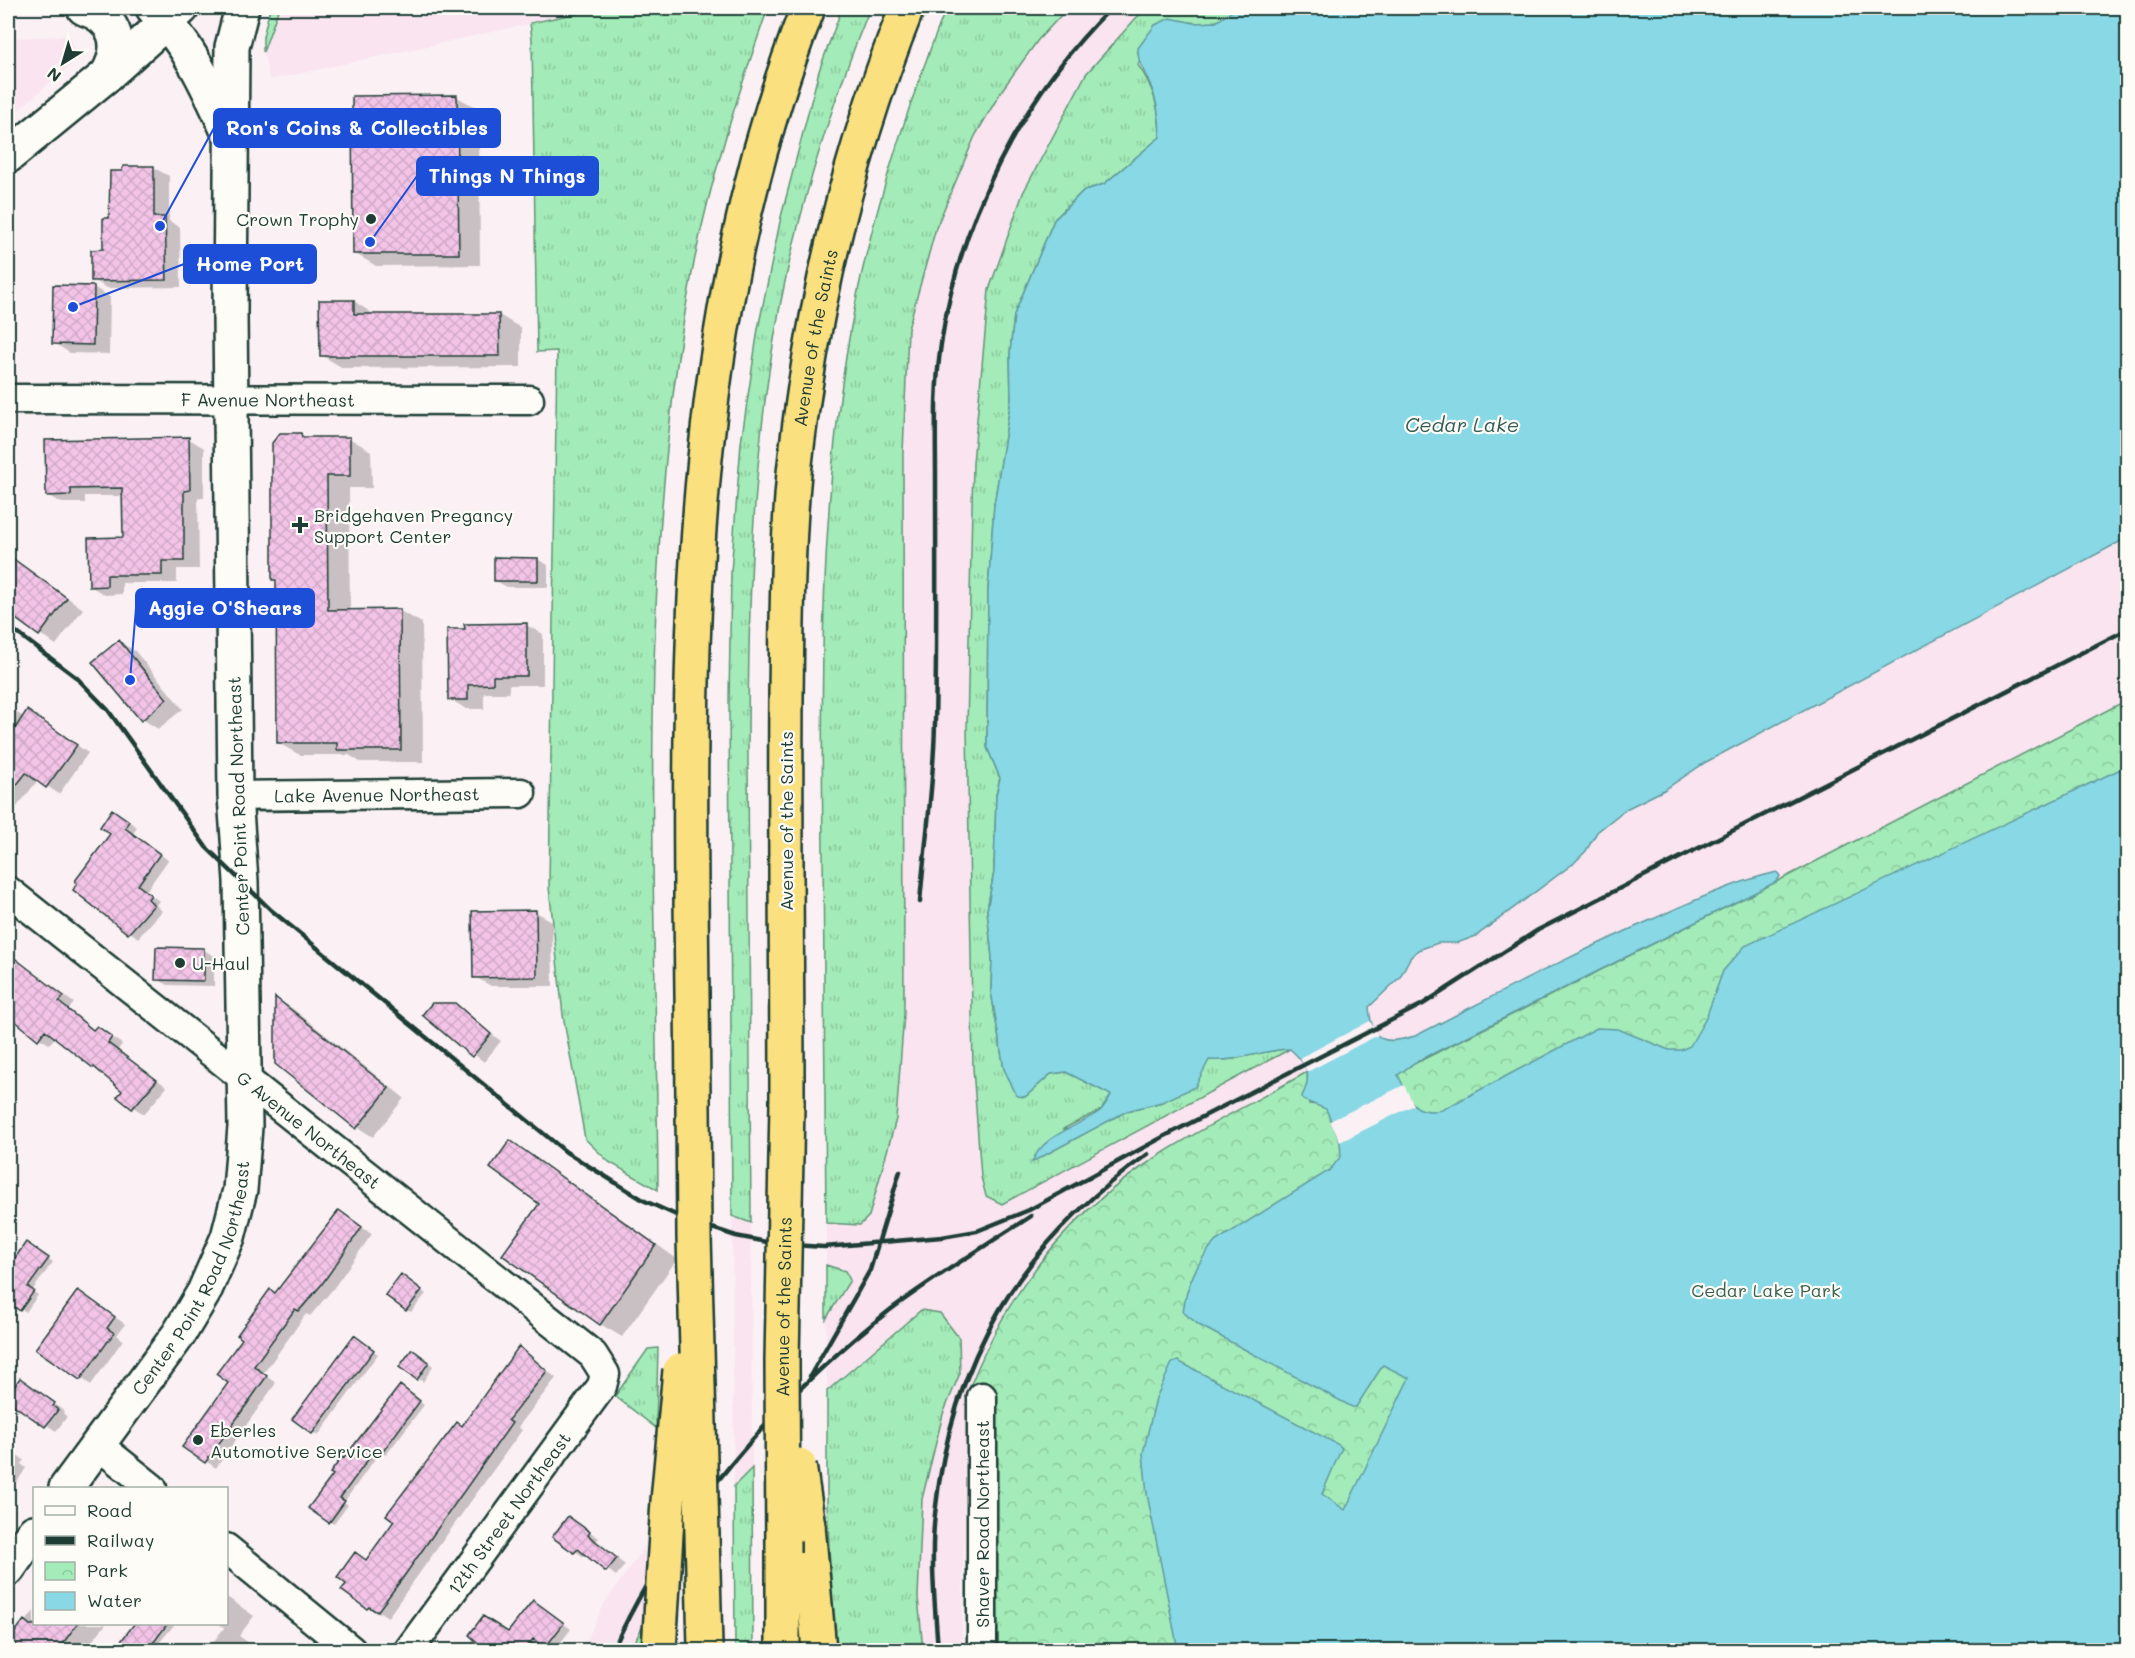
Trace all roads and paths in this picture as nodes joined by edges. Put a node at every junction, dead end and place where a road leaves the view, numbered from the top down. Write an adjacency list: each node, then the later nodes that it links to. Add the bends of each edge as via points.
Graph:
1 (84, 8): 6 (main road, via 103,17 116,37 116,54)
2 (242, 8): 7 (main road, Center Point Road Northeast, via 232,46)
3 (906, 9): 17 (highway, Avenue of the Saints, bridge, via 880,76 838,219 819,301 794,474 787,631 787,1104)
4 (167, 12): 6 (main road); 7 (main road, via 213,96)
5 (804, 17): 16 (highway, bridge, via 743,218 714,369 704,453 693,663)
6 (107, 75): 8 (main road)
7 (232, 148): 9 (main road, Center Point Road Northeast)
8 (8, 156)
9 (232, 397): 10 (street, F Avenue Northeast); 11 (street, F Avenue Northeast); 13 (main road, Center Point Road Northeast)
10 (8, 399)
11 (529, 400)
12 (521, 793): 13 (street, Lake Avenue Northeast)
13 (235, 796): 15 (main road, Center Point Road Northeast)
14 (8, 891): 15 (street, G Avenue Northeast)
15 (245, 1078): 18 (street, G Avenue Northeast, via 593,1355); 20 (main road, Center Point Road Northeast, via 240,1190 228,1237 204,1292 179,1334)
16 (694, 1237): 26 (highway, bridge); 29 (highway, bridge, via 668,1501)
17 (782, 1360): 30 (highway, Avenue of the Saints, bridge); 31 (highway, bridge, via 808,1526)
18 (605, 1374): 28 (street, 12th Street Northeast, via 602,1386)
19 (982, 1397): 32 (street, Shaver Road Northeast)
20 (98, 1445): 21 (main road, Center Point Road Northeast); 22 (street)
21 (67, 1487)
22 (151, 1487)
23 (33, 1533): 25 (main road)
24 (228, 1550): 27 (street)
25 (8, 1569)
26 (705, 1648)
27 (351, 1650)
28 (409, 1650)
29 (659, 1650)
30 (783, 1650)
31 (819, 1650)
32 (982, 1650)

